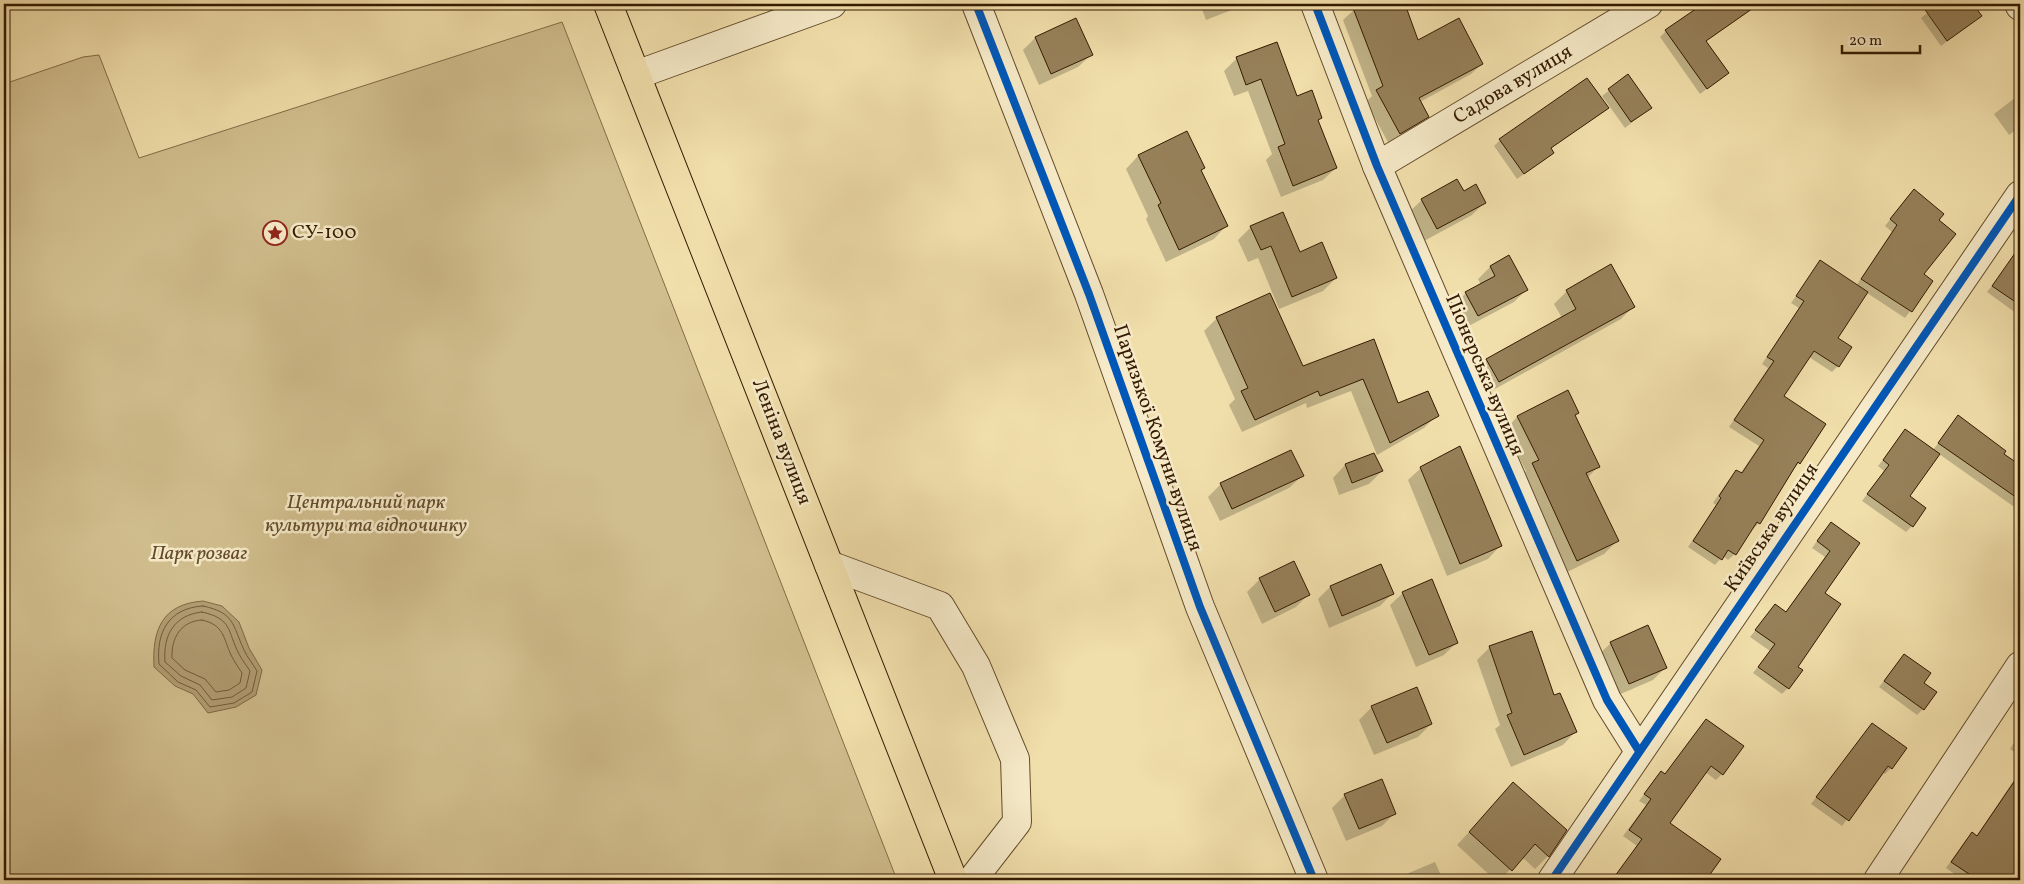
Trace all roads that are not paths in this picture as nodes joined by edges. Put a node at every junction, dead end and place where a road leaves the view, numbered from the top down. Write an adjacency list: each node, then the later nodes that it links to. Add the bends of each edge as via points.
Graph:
1 (608, 4): 6 (main road, Леніна вулиця)
2 (832, 4): 6 (street)
3 (976, 4): 14 (street, Паризької Комуни вулиця, via 1089,294 1200,607)
4 (1315, 4): 7 (street, Піонерська вулиця)
5 (1648, 4): 7 (street, Садова вулиця)
6 (636, 75): 9 (main road, Леніна вулиця)
7 (1377, 166): 11 (street, Піонерська вулиця, via 1606,700)
8 (2020, 195): 11 (street, Київська вулиця)
9 (829, 565): 12 (main road, Леніна вулиця); 13 (street, via 940,606 976,666 1015,759 1017,822)
10 (2020, 666): 16 (street)
11 (1639, 751): 15 (street, Київська вулиця)
12 (953, 880)
13 (972, 880)
14 (1314, 880)
15 (1552, 880)
16 (1878, 880)

